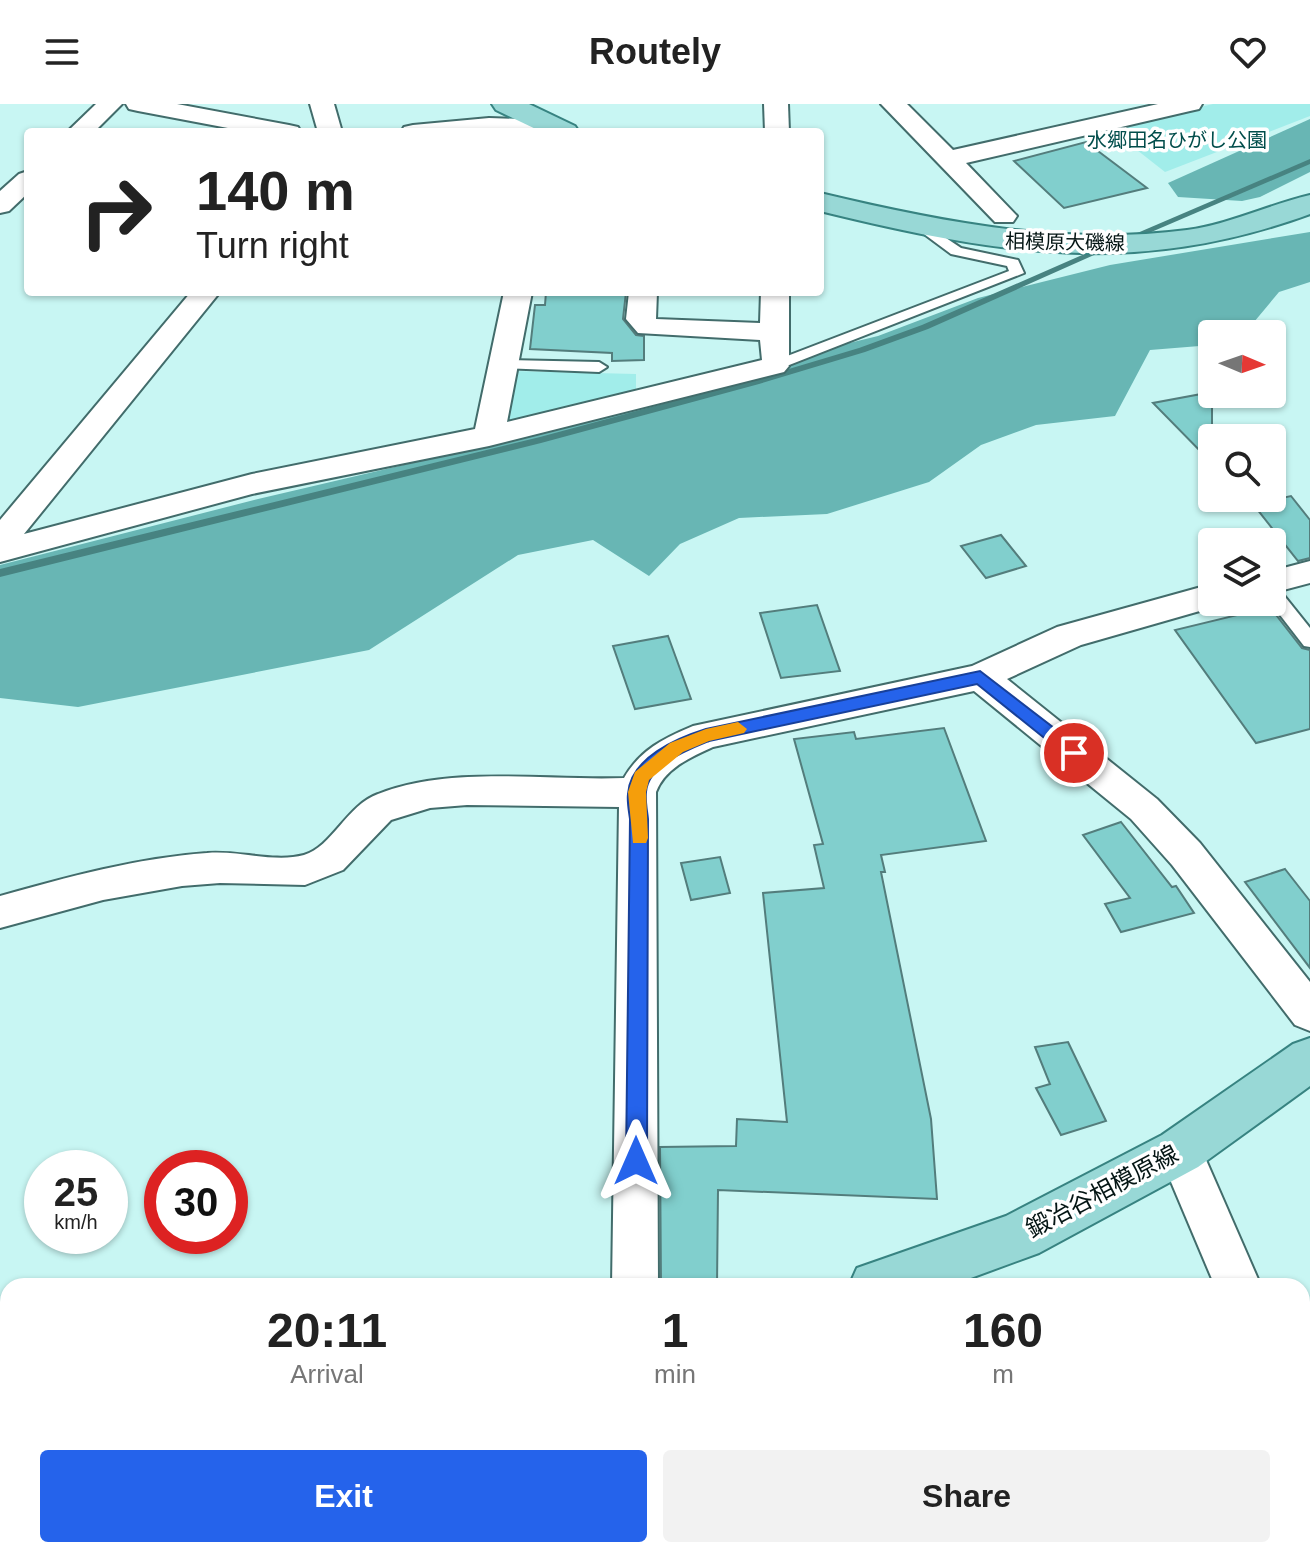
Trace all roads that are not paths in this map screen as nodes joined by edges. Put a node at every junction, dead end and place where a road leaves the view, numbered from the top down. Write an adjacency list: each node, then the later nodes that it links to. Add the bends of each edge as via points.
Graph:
1 (110, 104): 10 (street)
2 (138, 104): 11 (street)
3 (322, 104): 12 (street)
4 (506, 104): 9 (main road)
5 (776, 104): 14 (street)
6 (893, 104): 15 (street)
7 (1190, 104): 8 (street)
8 (1115, 112): 15 (street)
9 (555, 124): 13 (street)
10 (83, 128)
11 (267, 128)
12 (329, 128)
13 (456, 128)
14 (777, 128)
15 (949, 159): 20 (street)
16 (24, 183): 19 (street)
17 (824, 203): 21 (main road, 相模原大磯線)
18 (1310, 204): 21 (main road, 相模原大磯線, via 1246,226 1146,243 1015,242)
19 (0, 205)
20 (1004, 216)
21 (925, 228): 29 (lane, via 956,251 1013,263 1017,273)
22 (203, 296): 31 (street)
23 (517, 296): 27 (street)
24 (643, 296): 26 (street, via 640,319 648,327)
25 (775, 296): 26 (street)
26 (773, 332): 29 (street)
27 (504, 365): 28 (lane); 30 (street)
28 (599, 367)
29 (772, 367): 30 (street)
30 (489, 436): 32 (street, via 252,484)
31 (0, 541)
32 (0, 551)
33 (1310, 572): 34 (street)
34 (1286, 578)
35 (1198, 600): 38 (street, via 1069,636)
36 (1286, 610): 37 (lane)
37 (1310, 641)
38 (980, 677): 39 (street, via 706,735 654,763 641,776); 41 (street, via 1144,809 1186,854)
39 (637, 792): 40 (street, via 428,792 385,806 331,859 306,870 210,867 163,873); 44 (street)
40 (0, 912)
41 (1310, 1013)
42 (1310, 1059): 43 (main road, 鍛冶谷相模原線)
43 (1180, 1151): 45 (main road, 鍛冶谷相模原線, via 1020,1236); 46 (street)
44 (635, 1278)
45 (899, 1278)
46 (1235, 1278)

